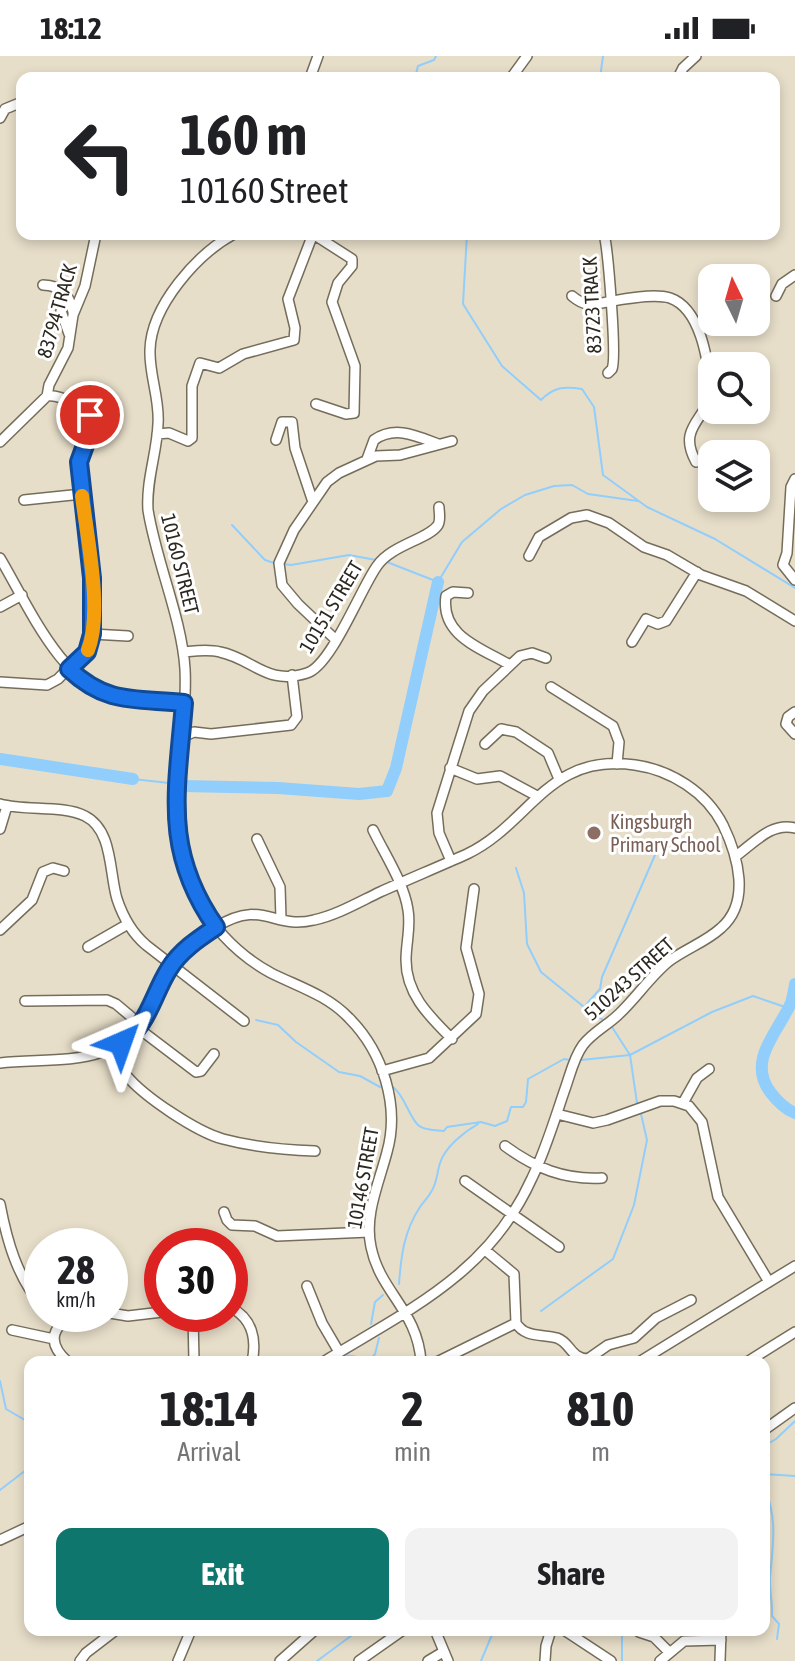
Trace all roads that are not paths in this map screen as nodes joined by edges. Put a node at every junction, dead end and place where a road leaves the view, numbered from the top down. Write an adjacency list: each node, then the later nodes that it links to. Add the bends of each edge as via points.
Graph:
1 (696, 56): 2 (street)
2 (681, 72)
3 (16, 104): 4 (street)
4 (0, 118)
5 (95, 240): 16 (street, 83794 TRACK)
6 (225, 240): 23 (street, 10160 STREET, via 182,279 152,336)
7 (311, 240): 23 (street, via 288,299 294,340 243,354 219,368 200,363 192,386 192,438)
8 (322, 240): 21 (street, via 352,259 332,302 355,366 354,413)
9 (605, 240): 14 (street, 83723 TRACK)
10 (795, 275): 13 (street)
11 (43, 285): 16 (street, via 63,291)
12 (572, 296): 14 (street, via 592,306)
13 (776, 296)
14 (610, 301): 18 (street, via 672,299 686,309); 19 (street, 83723 TRACK, via 613,365)
15 (61, 311): 17 (street)
16 (73, 315): 17 (street, 83794 TRACK)
17 (70, 337): 20 (street, 83794 TRACK)
18 (703, 352)
19 (608, 373)
20 (47, 396): 26 (street); 31 (street, via 58,396 92,418 79,457)
21 (316, 404)
22 (698, 418): 29 (street, via 689,444)
23 (157, 434): 47 (street, 10160 STREET, via 148,510)
24 (276, 440): 33 (street, via 282,422 292,422)
25 (452, 441): 27 (street)
26 (0, 442)
27 (438, 444): 28 (street); 28 (street, via 389,433 371,445)
28 (367, 459): 33 (street, via 332,477)
29 (696, 462)
30 (795, 479): 38 (street, via 783,565)
31 (82, 494): 32 (street); 43 (street)
32 (24, 500)
33 (313, 502): 45 (street, via 289,539 279,570 287,593)
34 (439, 507): 45 (street, 10151 STREET, via 436,528 380,562)
35 (529, 556): 37 (street, via 539,537 587,515)
36 (0, 558): 40 (street)
37 (697, 572): 42 (street, via 746,591); 46 (street, via 666,621 646,619)
38 (795, 580)
39 (468, 593): 49 (street, via 446,596 449,625)
40 (22, 595): 41 (street); 50 (street)
41 (0, 607)
42 (795, 621)
43 (92, 634): 44 (street); 50 (street, via 87,652)
44 (128, 636)
45 (336, 640): 51 (street, 10151 STREET, via 317,668)
46 (632, 642)
47 (183, 652): 51 (street, 10151 STREET, via 222,652 266,673); 54 (street, 10160 STREET)
48 (546, 658): 49 (street, via 526,653)
49 (510, 665): 60 (street, via 473,704)
50 (69, 669): 52 (street, via 47,685); 54 (street, via 112,697)
51 (292, 675): 57 (street, via 297,717 291,725)
52 (0, 682)
53 (551, 687): 59 (street, via 613,726 619,742)
54 (184, 703): 57 (street, 10160 STREET)
55 (795, 712): 56 (street, via 786,724)
56 (795, 734)
57 (182, 737): 75 (street, 10160 STREET, via 178,844 192,888)
58 (485, 744): 61 (street, via 501,729 516,732 548,753)
59 (617, 764): 61 (street, 510243 STREET); 68 (street, 510243 STREET, via 658,771 695,791 719,817)
60 (450, 768): 62 (street, via 477,779 500,776); 69 (street, via 437,813)
61 (559, 779): 62 (street, 510243 STREET)
62 (537, 796): 69 (street, 510243 STREET, via 489,841)
63 (3, 805): 65 (street); 74 (street, via 76,813 99,827)
64 (795, 828): 68 (street, via 773,828)
65 (0, 829)
66 (373, 830): 71 (street)
67 (257, 839): 73 (street, via 280,887)
68 (736, 856): 89 (street, 510243 STREET, via 739,889 730,919 669,962 585,1043)
69 (451, 861): 71 (street, 510243 STREET)
70 (64, 871): 76 (street, via 43,872 32,900)
71 (398, 884): 73 (street, 510243 STREET, via 319,919); 82 (street, via 409,912 410,984 422,1008)
72 (474, 889): 82 (street, via 466,948 479,1005)
73 (281, 919): 75 (street, 510243 STREET, via 250,913)
74 (128, 924): 77 (street); 78 (street)
75 (216, 927): 78 (street, 510243 STREET); 87 (street, 10146 STREET, via 255,963 338,1008 368,1041)
76 (0, 930)
77 (88, 947)
78 (172, 964): 80 (street); 81 (street)
79 (25, 1001): 81 (street, via 107,1000)
80 (244, 1021)
81 (140, 1026): 83 (street); 84 (street, via 196,1072)
82 (452, 1039): 87 (street, via 429,1058)
83 (113, 1048): 85 (street, via 87,1056); 91 (street, via 130,1079 202,1130 271,1148)
84 (214, 1054)
85 (0, 1063)
86 (709, 1069): 88 (street, via 697,1078)
87 (382, 1071): 98 (street, 10146 STREET, via 391,1132)
88 (683, 1103): 89 (street, via 660,1101 593,1123); 103 (street, via 702,1122 718,1197)
89 (557, 1114): 92 (street, 510243 STREET)
90 (505, 1146): 92 (street)
91 (315, 1151)
92 (537, 1166): 93 (street, via 569,1177); 97 (street, 510243 STREET)
93 (602, 1178)
94 (465, 1181): 97 (street)
95 (0, 1204): 102 (street)
96 (224, 1212): 98 (street, via 232,1225 255,1226 277,1236)
97 (512, 1215): 99 (street); 100 (street, 510243 STREET)
98 (369, 1232): 106 (street, 10146 STREET, via 378,1269)
99 (559, 1247)
100 (485, 1250): 106 (street, 510243 STREET, via 458,1277); 108 (street, via 513,1272)
101 (795, 1266): 103 (street)
102 (24, 1280)
103 (769, 1282): 123 (street)
104 (307, 1286): 114 (street)
105 (691, 1300): 122 (street, via 656,1318 634,1338)
106 (407, 1312): 114 (street, 510243 STREET); 119 (street, 10146 STREET)
107 (248, 1323): 117 (street)
108 (516, 1323): 120 (street); 121 (street, via 526,1332 560,1339)
109 (12, 1330): 113 (street)
110 (57, 1332): 113 (street)
111 (193, 1332): 116 (street)
112 (795, 1332): 124 (street)
113 (54, 1339): 115 (street)
114 (339, 1352): 118 (street, 510243 STREET)
115 (62, 1356)
116 (194, 1356)
117 (252, 1356)
118 (333, 1356)
119 (420, 1356)
120 (449, 1356)
121 (574, 1356)
122 (592, 1356)
123 (651, 1356)
124 (757, 1356)
125 (795, 1408): 126 (street)
126 (770, 1426)
127 (24, 1529): 128 (street)
128 (0, 1540)
129 (108, 1636): 141 (street)
130 (188, 1636): 142 (street)
131 (308, 1636): 143 (street)
132 (394, 1636): 144 (street)
133 (438, 1636): 140 (street)
134 (549, 1636): 146 (street)
135 (573, 1636): 147 (street)
136 (651, 1636): 139 (street)
137 (715, 1636): 139 (street, via 690,1640)
138 (721, 1636): 149 (street)
139 (669, 1652): 148 (street)
140 (446, 1656): 145 (street)
141 (80, 1661)
142 (178, 1661)
143 (280, 1661)
144 (359, 1661)
145 (428, 1661)
146 (545, 1661)
147 (611, 1661)
148 (660, 1661)
149 (720, 1661)

